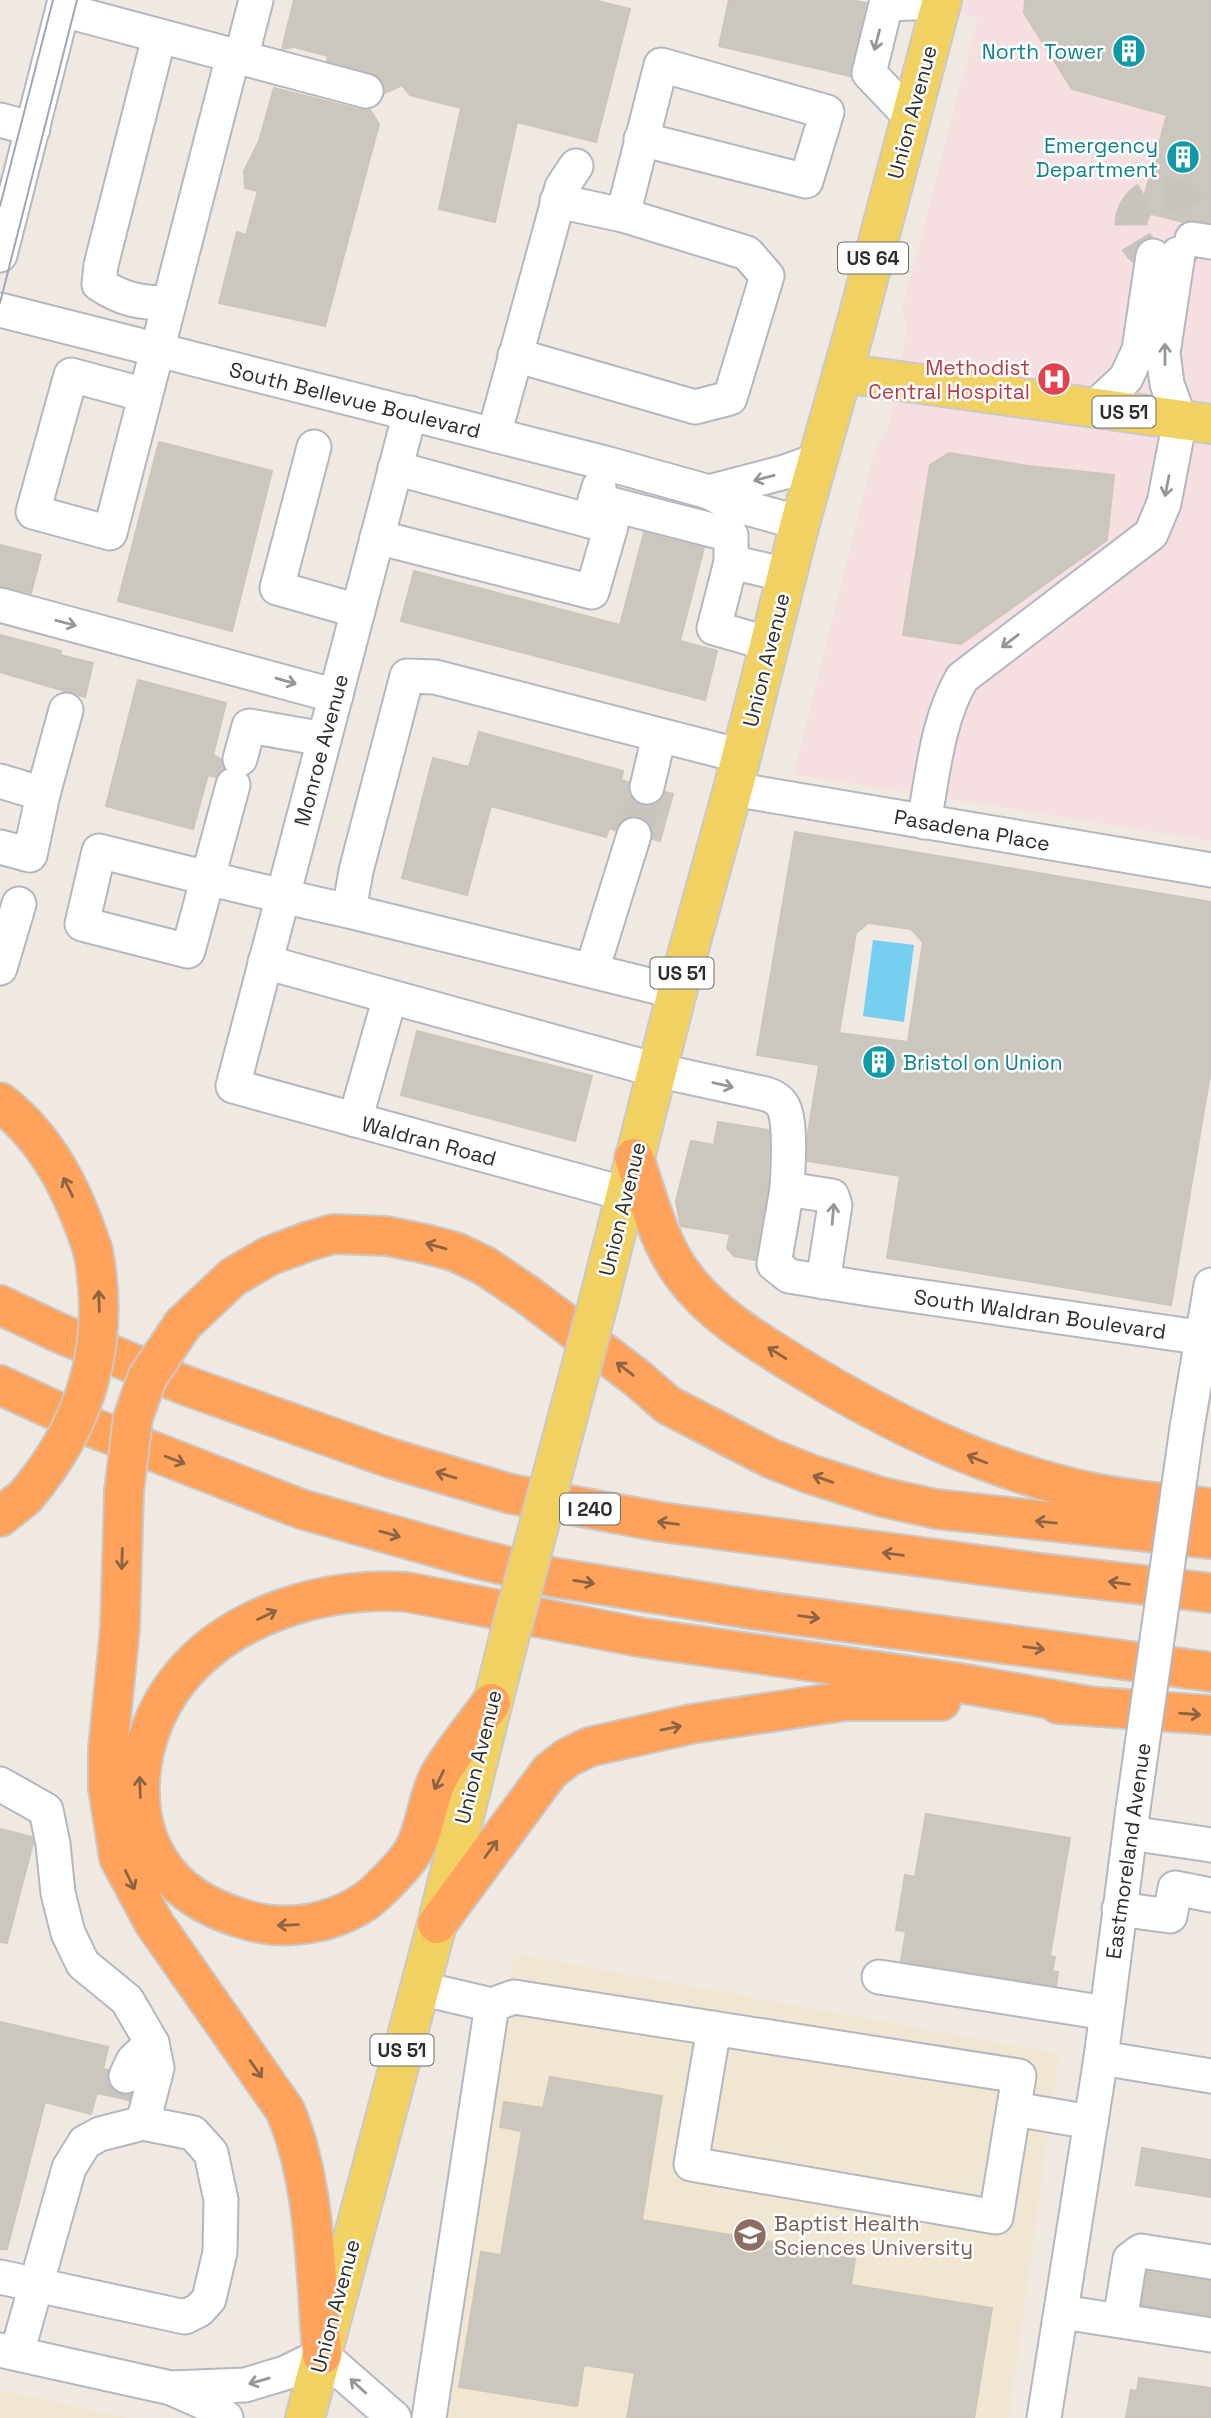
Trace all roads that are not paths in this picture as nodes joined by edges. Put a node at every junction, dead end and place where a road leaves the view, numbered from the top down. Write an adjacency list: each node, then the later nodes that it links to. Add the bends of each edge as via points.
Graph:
1 (256, 0): 5 (street)
2 (942, 1): 7 (main road, Union Avenue / US 64); 7 (street, one-way to 7, via 886,4 869,73)
3 (64, 5): 4 (street); 9 (street)
4 (159, 37): 5 (street); 16 (street, via 99,284 117,296)
5 (237, 57): 6 (street); 16 (street)
6 (366, 91)
7 (910, 116): 20 (main road, Union Avenue / US 64)
8 (0, 120): 9 (street)
9 (33, 129): 15 (street)
10 (641, 139): 10 (street, via 660,65 827,112 806,181); 13 (street)
11 (576, 166): 12 (street)
12 (558, 201): 13 (street); 19 (street)
13 (623, 215): 19 (street, via 747,253 767,276 730,398 695,407)
14 (1184, 248): 22 (street, via 1126,378); 24 (street, one-way to 14, via 1167,384 1163,353)
15 (0, 255)
16 (169, 303): 18 (street)
17 (0, 310): 18 (street, South Bellevue Boulevard)
18 (157, 349): 21 (street); 23 (street, South Bellevue Boulevard)
19 (515, 355): 25 (street)
20 (842, 373): 22 (main road, US 51); 27 (main road, Union Avenue / US 51)
21 (145, 395): 21 (street, via 110,533 33,512 71,375)
22 (1094, 408): 24 (main road, US 51)
23 (410, 413): 25 (street, South Bellevue Boulevard); 29 (street, Monroe Avenue)
24 (1196, 422): 48 (street, one-way to 48, via 1151,534 962,678 943,726)
25 (494, 435): 28 (street, South Bellevue Boulevard)
26 (314, 447): 38 (street, via 277,587)
27 (818, 460): 30 (street, South Bellevue Boulevard, one-way to 30, via 786,472); 33 (main road, Union Avenue / US 51)
28 (605, 463): 30 (street, South Bellevue Boulevard); 31 (street)
29 (395, 468): 31 (street); 34 (street, Monroe Avenue)
30 (698, 489): 32 (street); 33 (street, South Bellevue Boulevard)
31 (592, 510): 32 (street); 34 (street, via 611,526 592,592)
32 (678, 522): 35 (street, via 731,536)
33 (800, 523): 36 (main road, Union Avenue / US 51)
34 (377, 537): 38 (street, Monroe Avenue)
35 (731, 562): 36 (street); 39 (street, via 714,628)
36 (787, 575): 39 (main road, Union Avenue / US 51)
37 (0, 605): 40 (street, one-way to 40)
38 (358, 611): 40 (street, Monroe Avenue)
39 (770, 644): 44 (main road, Union Avenue / US 51)
40 (336, 695): 43 (street, Monroe Avenue)
41 (66, 710): 47 (street)
42 (659, 736): 44 (street, Pasadena Place); 46 (street); 54 (street, Pasadena Place, via 435,677 407,676)
43 (324, 739): 52 (street, Monroe Avenue); 52 (street, via 249,726 207,878)
44 (737, 772): 48 (street, Pasadena Place); 58 (main road, Union Avenue / US 51)
45 (0, 781): 47 (street)
46 (647, 787)
47 (43, 794): 50 (street, via 30,855)
48 (924, 822): 51 (street, Pasadena Place)
49 (634, 835): 57 (street)
50 (0, 847)
51 (1211, 870)
52 (282, 897): 54 (street); 55 (street, Monroe Avenue)
53 (19, 904): 56 (street)
54 (349, 911): 57 (street)
55 (265, 962): 59 (street); 61 (street, Monroe Avenue)
56 (0, 968)
57 (592, 970): 58 (street)
58 (677, 992): 60 (main road, Union Avenue / US 51)
59 (390, 997): 60 (street); 63 (street)
60 (656, 1070): 64 (main road, Union Avenue / US 51); 65 (street, one-way to 65, via 778,1098 785,1111)
61 (233, 1086): 63 (street, Waldran Road)
62 (0, 1102): 71 (highway, one-way to 62, bridge, via 44,1475 74,1423 93,1370 100,1306 93,1251 67,1184 31,1130)
63 (355, 1120): 64 (street, Waldran Road)
64 (630, 1176): 72 (highway, one-way to 64, via 1097,1493 997,1467 940,1444 855,1400 713,1308 683,1276); 76 (main road, Union Avenue / US 51, bridge)
65 (788, 1189): 66 (street, South Waldran Boulevard, via 774,1264 789,1276); 66 (street, one-way to 65, via 835,1205 832,1196)
66 (823, 1282): 69 (street, South Waldran Boulevard)
67 (1211, 1285): 69 (street, Eastmoreland Avenue)
68 (0, 1305): 74 (highway, I 240, one-way to 68, via 661,1522 511,1494 390,1458 187,1386)
69 (1206, 1338): 80 (street, Eastmoreland Avenue, bridge, via 1188,1428)
70 (0, 1385): 75 (highway, one-way to 75, via 91,1427 301,1509 552,1577)
71 (12, 1507)
72 (1211, 1508)
73 (1211, 1539): 103 (highway, one-way to 103, bridge, via 936,1508 810,1474 668,1405 528,1295 457,1252 387,1236 333,1234 269,1256 233,1278 183,1324 147,1378 133,1418 124,1491 108,1788 119,1858 154,1923 285,2110 297,2138 308,2202)
74 (1211, 1593)
75 (1211, 1672)
76 (491, 1703): 77 (highway, one-way to 77, via 439,1777 413,1851 367,1900 341,1915 288,1927 212,1909 172,1878 151,1845 138,1785 151,1725 180,1678 254,1621 288,1606 340,1595 407,1592 639,1637); 84 (main road, Union Avenue / US 51)
77 (1083, 1705): 78 (highway, one-way to 78); 84 (highway, one-way to 77, via 550,1771 589,1748 691,1724 845,1701)
78 (1211, 1715)
79 (0, 1783): 90 (street, via 46,1810 68,1933 83,1964 127,2000)
80 (1132, 1821): 81 (street); 83 (street, Eastmoreland Avenue)
81 (1211, 1845)
82 (1211, 1895): 83 (street, via 1174,1888 1170,1916)
83 (1119, 1909): 88 (street, Eastmoreland Avenue)
84 (437, 1924): 86 (main road, Union Avenue / US 51)
85 (879, 1977): 88 (street)
86 (419, 1988): 87 (street); 103 (main road, Union Avenue / US 51)
87 (492, 2005): 89 (street, via 514,1997); 108 (street)
88 (1107, 2013): 91 (street, Eastmoreland Avenue)
89 (714, 2028): 94 (street, via 1019,2076); 94 (street, via 691,2164 996,2217)
90 (152, 2043): 93 (street, via 134,2061); 93 (street, via 158,2068)
91 (1101, 2058): 92 (street); 95 (street, Eastmoreland Avenue)
92 (1211, 2076)
93 (127, 2107): 98 (street, via 85,2142 69,2168); 98 (street, via 193,2133 211,2153 221,2200 220,2252 209,2299 185,2317)
94 (1014, 2109): 95 (street)
95 (1091, 2122): 99 (street, Eastmoreland Avenue)
96 (1211, 2262): 100 (street, via 1141,2250 1130,2259)
97 (0, 2277): 98 (street)
98 (35, 2285): 102 (street)
99 (1062, 2312): 100 (street); 109 (street, Eastmoreland Avenue)
100 (1121, 2320): 101 (street)
101 (1211, 2335)
102 (8, 2351): 104 (street)
103 (321, 2355): 104 (street, one-way to 104, via 285,2373 245,2385); 106 (main road, Union Avenue / US 51); 107 (street, one-way to 103)
104 (171, 2388): 105 (street, via 214,2407)
105 (226, 2418)
106 (305, 2418)
107 (394, 2418)
108 (429, 2418)
109 (1044, 2418)

